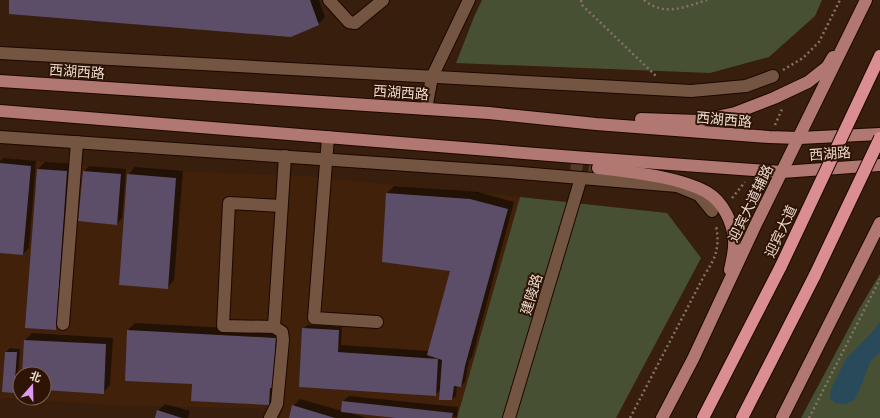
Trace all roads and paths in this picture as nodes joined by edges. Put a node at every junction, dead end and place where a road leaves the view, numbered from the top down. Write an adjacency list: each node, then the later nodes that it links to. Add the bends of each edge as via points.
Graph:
1 (329, 0): 2 (street, via 349,22 355,23)
2 (383, 0)
3 (469, 0): 12 (street)
4 (581, 0): 14 (path, via 582,6)
5 (644, 0): 6 (path, via 653,7 671,10)
6 (707, 0)
7 (840, 0): 11 (path, via 819,42 803,58)
8 (865, 0): 17 (main road, via 827,67 802,85 735,113 698,121); 21 (main road, 迎宾大道辅路)
9 (0, 53): 12 (street)
10 (880, 56): 46 (highway, 迎宾大道, bridge, via 781,266)
11 (773, 76): 14 (street, via 746,86 691,91)
12 (432, 77): 14 (street); 15 (street)
13 (0, 81): 15 (main road, 西湖西路)
14 (672, 90)
15 (426, 109): 17 (main road, 西湖西路)
16 (0, 111): 20 (main road)
17 (508, 115): 21 (main road, 西湖西路)
18 (880, 134): 21 (main road, 西湖路)
19 (0, 137): 23 (street)
20 (328, 137): 24 (main road); 26 (street)
21 (799, 138): 30 (main road, 迎宾大道辅路)
22 (880, 138): 47 (highway, bridge, via 815,275)
23 (77, 142): 25 (street); 40 (street)
24 (430, 145): 27 (main road); 30 (main road)
25 (285, 156): 26 (street); 32 (street)
26 (327, 159): 31 (street); 39 (street, via 314,318)
27 (571, 164)
28 (880, 165): 30 (main road, 西湖路)
29 (598, 168): 37 (main road, via 686,183 709,194 723,208 735,240)
30 (782, 172): 37 (main road, 迎宾大道辅路)
31 (581, 178): 33 (street, via 677,186 699,195); 43 (street, 建陵路)
32 (281, 206): 41 (street); 41 (street, via 229,203 223,326)
33 (712, 211): 44 (path, via 718,243 713,261)
34 (880, 223): 38 (main road)
35 (880, 241): 38 (main road)
36 (880, 279): 49 (path)
37 (728, 284): 45 (main road, 迎宾大道辅路)
38 (844, 294): 48 (main road)
39 (377, 322)
40 (62, 324)
41 (274, 327): 42 (street, via 282,332 283,340 277,404)
42 (270, 418)
43 (509, 418)
44 (630, 418)
45 (662, 418)
46 (703, 418)
47 (742, 418)
48 (782, 418)
49 (809, 418)

